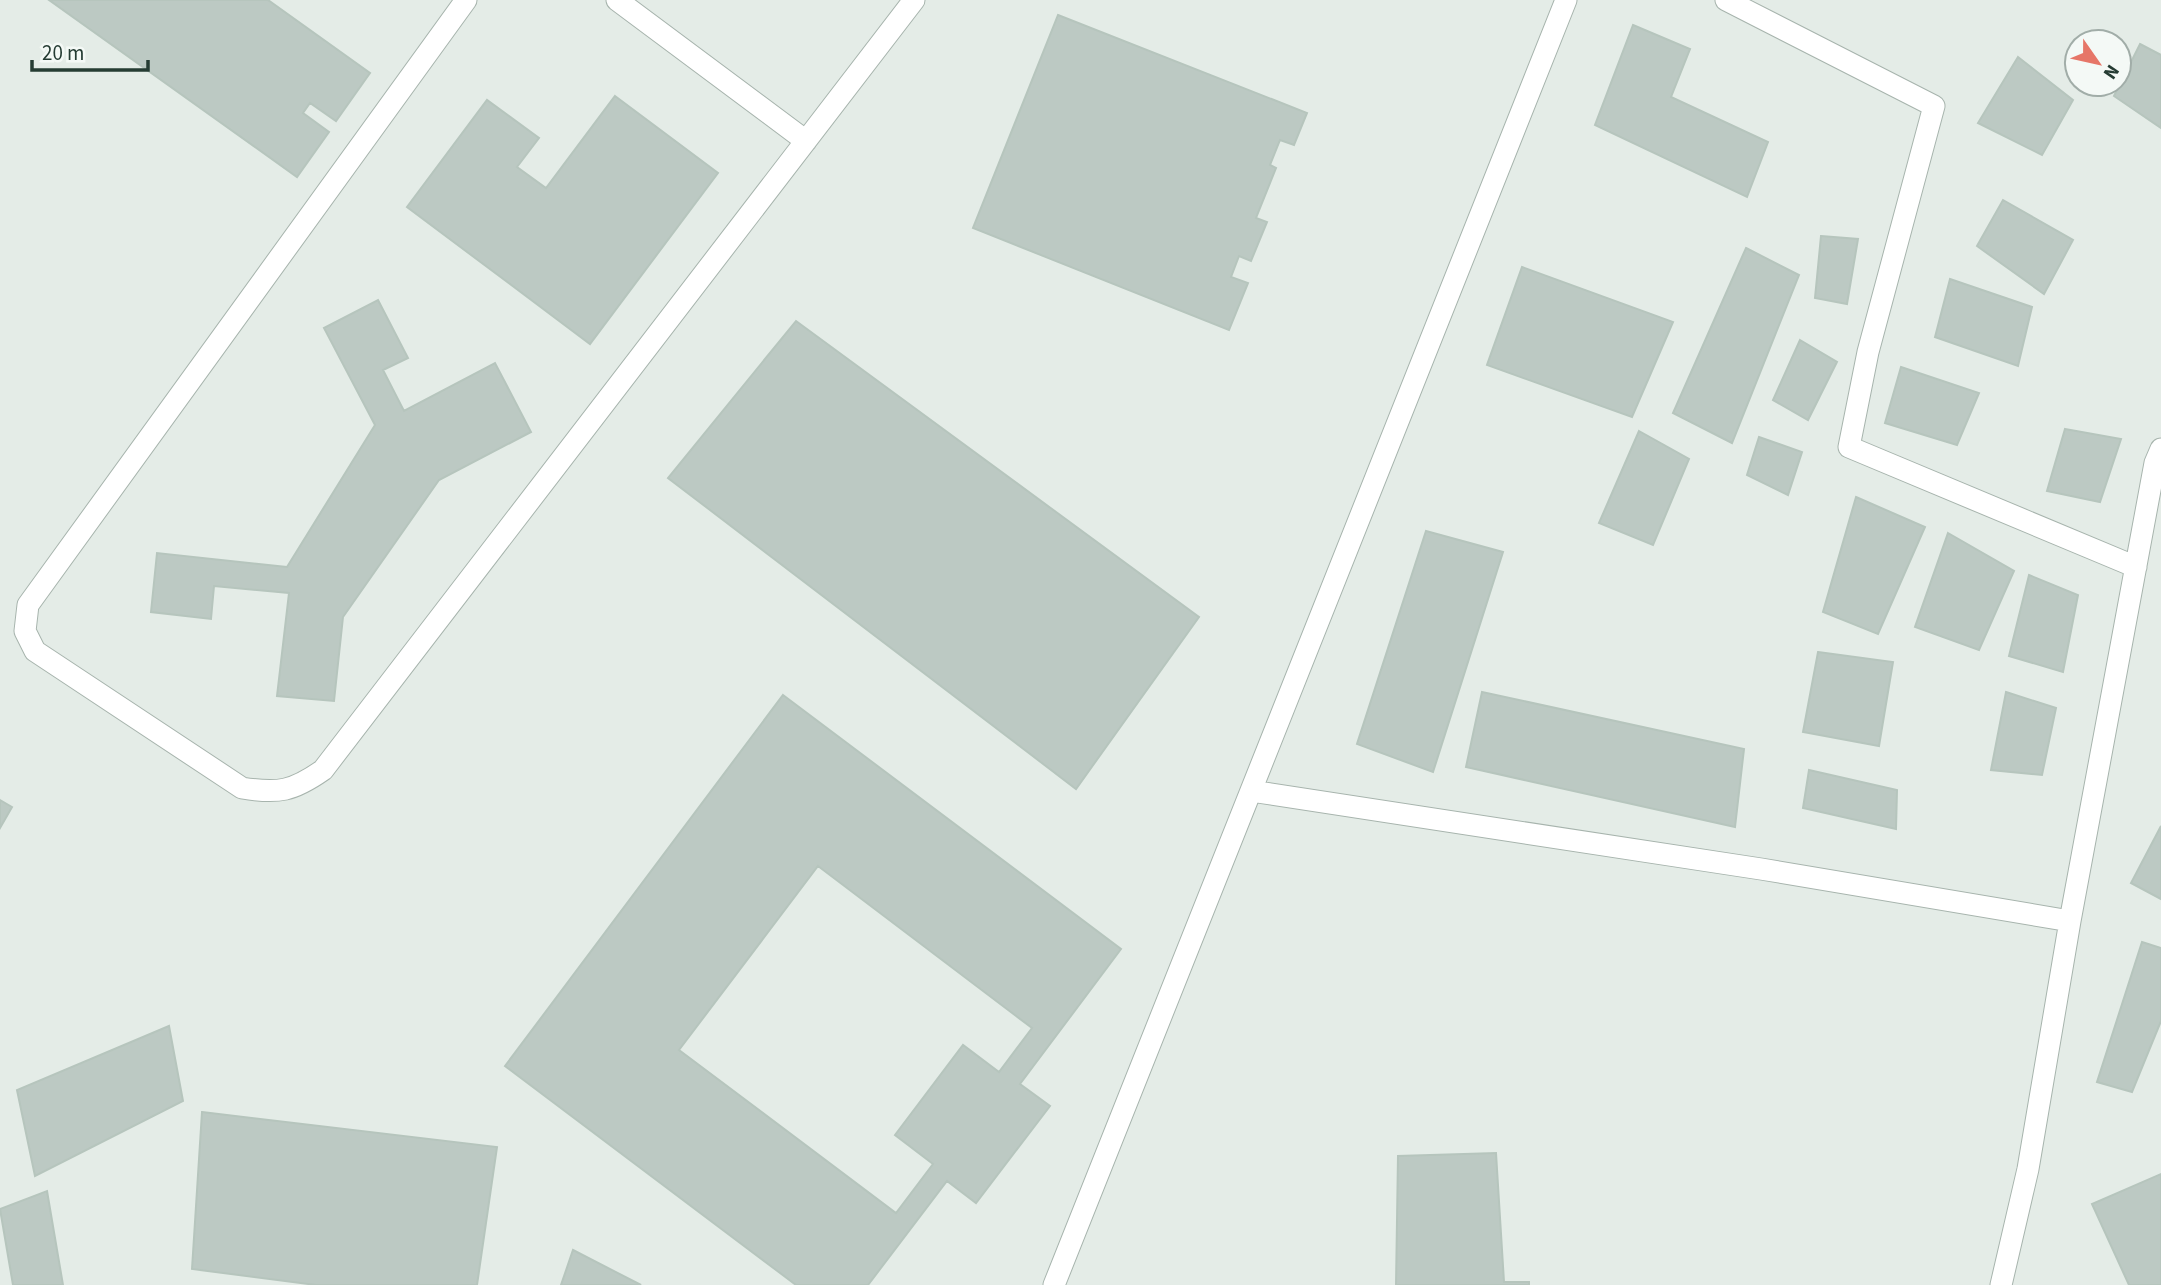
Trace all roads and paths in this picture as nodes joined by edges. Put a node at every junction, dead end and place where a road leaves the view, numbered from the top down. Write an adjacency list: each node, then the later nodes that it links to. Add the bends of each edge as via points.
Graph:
1 (466, 0): 6 (street, via 28,605 25,631 36,651 242,788 266,792 296,789 323,770)
2 (617, 0): 6 (street)
3 (914, 0): 6 (street)
4 (1566, 0): 9 (street)
5 (1726, 0): 8 (street, via 1934,106 1868,352 1849,447)
6 (806, 141)
7 (2161, 449): 8 (street)
8 (2136, 567): 10 (street)
9 (1251, 792): 10 (street); 11 (street)
10 (2070, 921): 12 (street, via 2028,1169)
11 (1054, 1285)
12 (2001, 1285)

